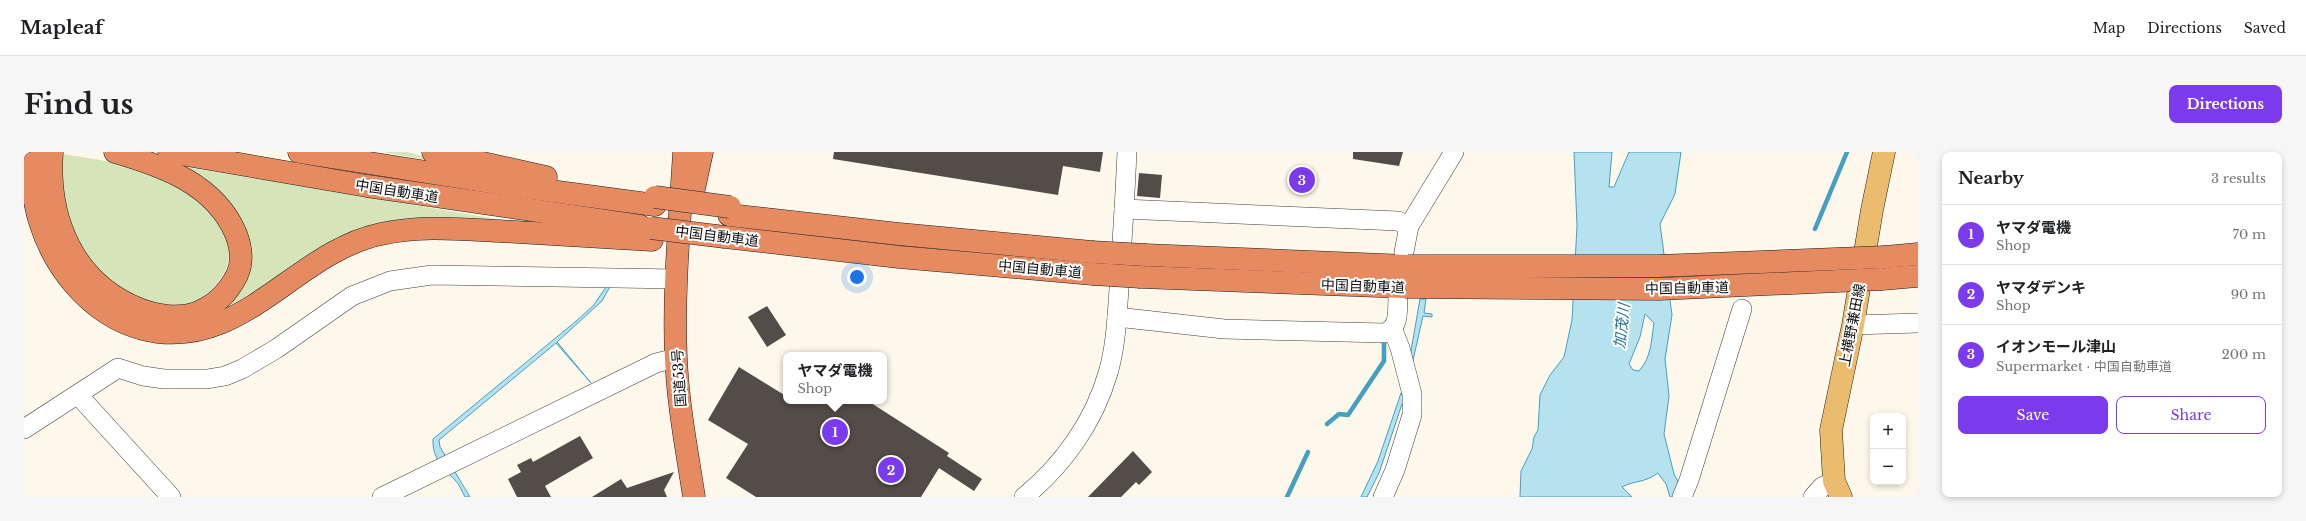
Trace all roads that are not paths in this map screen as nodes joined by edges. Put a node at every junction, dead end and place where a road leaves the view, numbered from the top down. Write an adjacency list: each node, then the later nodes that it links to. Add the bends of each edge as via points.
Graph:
1 (33, 152): 15 (highway, via 32,169 37,210 44,233 65,274 96,306 132,326 151,331 188,332 226,322 260,302 334,250 380,234 437,228)
2 (52, 152): 3 (highway, via 52,186 61,228 80,265 93,281 108,294 126,304 157,314 181,316 210,306 232,285 241,258 240,243 225,214 201,189 182,177 160,166)
3 (115, 152)
4 (169, 152): 15 (highway, 中国自動車道)
5 (300, 152): 12 (highway, 中国自動車道, via 515,186)
6 (434, 152): 12 (highway)
7 (684, 152): 17 (highway, 国道53号)
8 (702, 152): 17 (highway, 国道53号)
9 (1127, 152): 13 (street)
10 (1454, 152): 14 (street)
11 (1884, 152): 23 (main road, 上横野兼田線)
12 (655, 201): 18 (highway, 中国自動車道, bridge, via 899,234)
13 (1124, 209): 14 (street, via 1398,221); 21 (street)
14 (1409, 226): 18 (street)
15 (652, 234): 18 (highway, 中国自動車道, bridge, via 1141,277)
16 (1918, 254): 18 (highway, 中国自動車道, bridge)
17 (678, 269): 25 (highway, 国道53号); 26 (street, via 432,275 390,281 352,296 276,349 242,369 224,376 207,379 164,379 118,368)
18 (1404, 276): 19 (highway, 中国自動車道, bridge, via 1659,289); 24 (street)
19 (1918, 276)
20 (1742, 309): 28 (street)
21 (1116, 317): 24 (street, via 1224,329 1384,333); 33 (street, via 1109,373 1096,406 1064,458)
22 (1918, 323): 23 (street)
23 (1853, 325): 29 (main road, 上横野兼田線, via 1831,430)
24 (1393, 330): 34 (street, via 1412,394 1412,415 1395,470)
25 (676, 358): 31 (street, via 656,363); 32 (highway, 国道53号)
26 (78, 395): 27 (street); 30 (street)
27 (24, 429)
28 (1685, 489)
29 (1837, 489): 35 (street, via 1822,487)
30 (171, 497)
31 (382, 497)
32 (694, 497)
33 (1024, 497)
34 (1383, 497)
35 (1813, 497)

